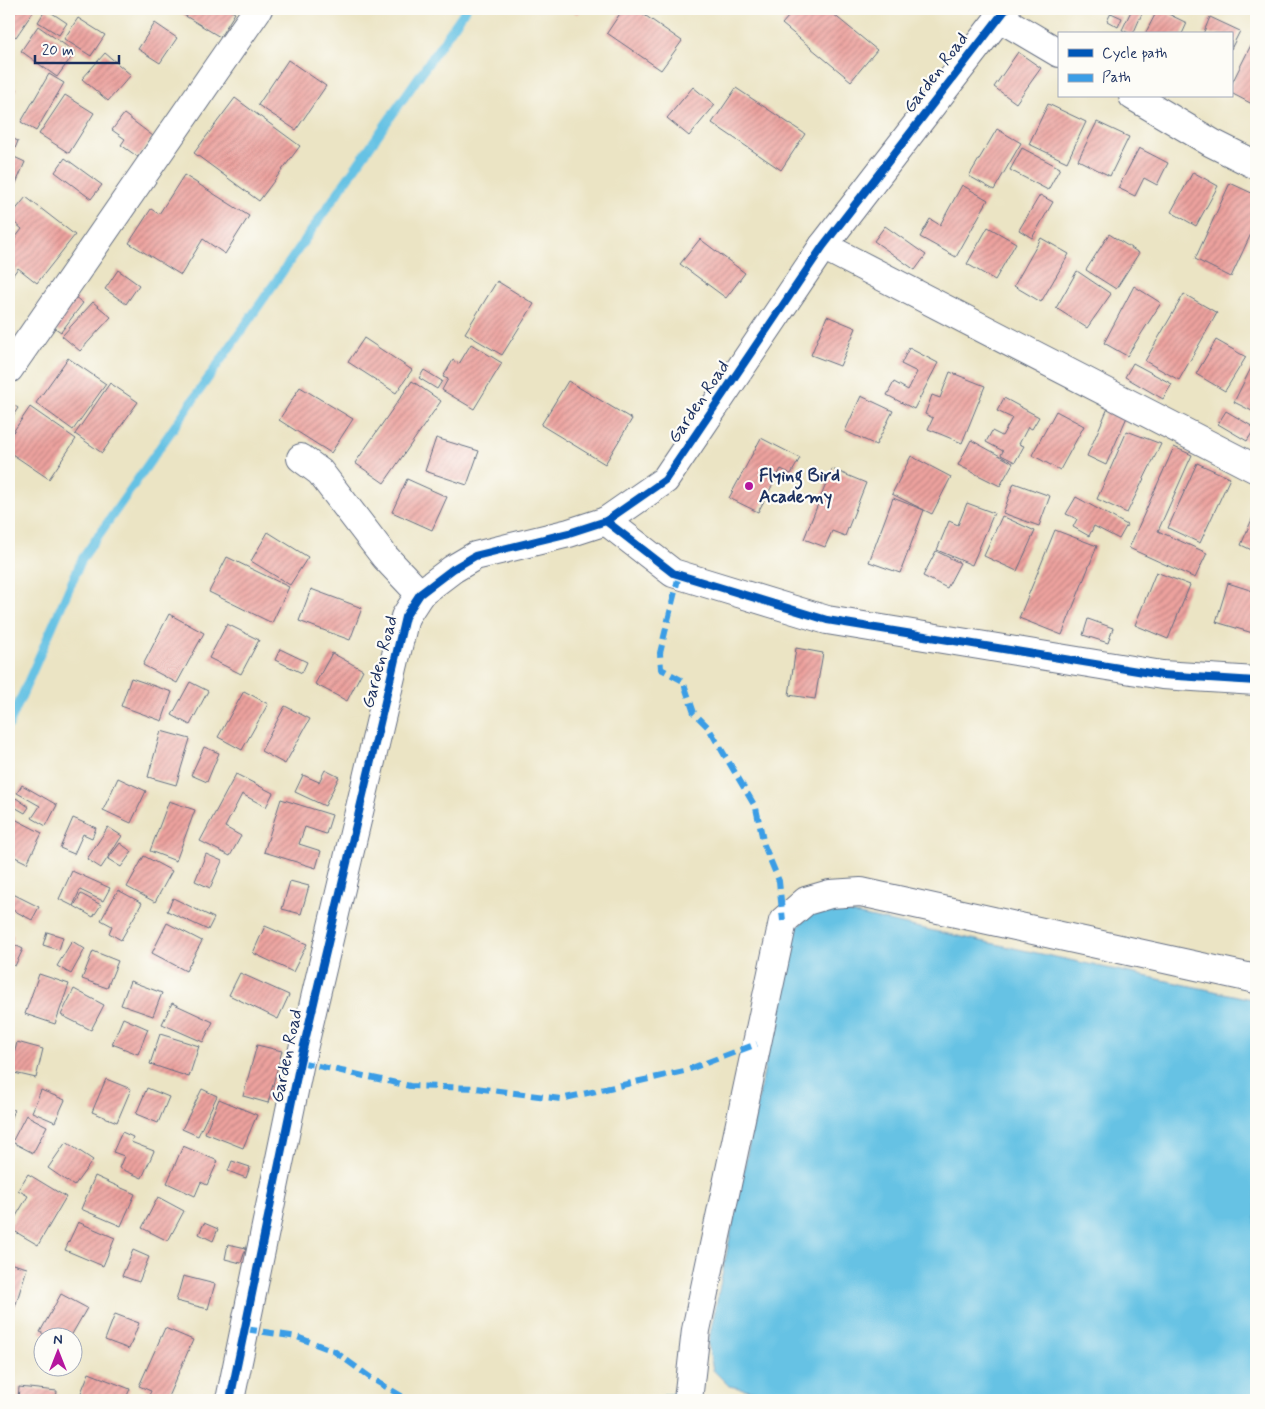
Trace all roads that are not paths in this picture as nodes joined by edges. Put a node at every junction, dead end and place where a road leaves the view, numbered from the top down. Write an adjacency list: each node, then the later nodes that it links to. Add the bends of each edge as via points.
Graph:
1 (258, 9): 7 (street)
2 (1002, 13): 3 (street); 6 (street, Garden Road)
3 (1058, 52)
4 (1136, 98): 5 (street)
5 (1256, 165)
6 (822, 246): 9 (street); 10 (street, Garden Road, via 665,480)
7 (9, 369)
8 (301, 458): 11 (street, via 320,472 385,557)
9 (1256, 469)
10 (606, 521): 11 (street, Garden Road, via 475,556); 12 (street, via 673,573 827,620 1162,675)
11 (420, 594): 15 (street, Garden Road, via 405,617 393,664 300,1062)
12 (1256, 681)
13 (1256, 979): 14 (street, via 861,892 806,900 783,920 696,1330)
14 (694, 1399)
15 (230, 1400)

